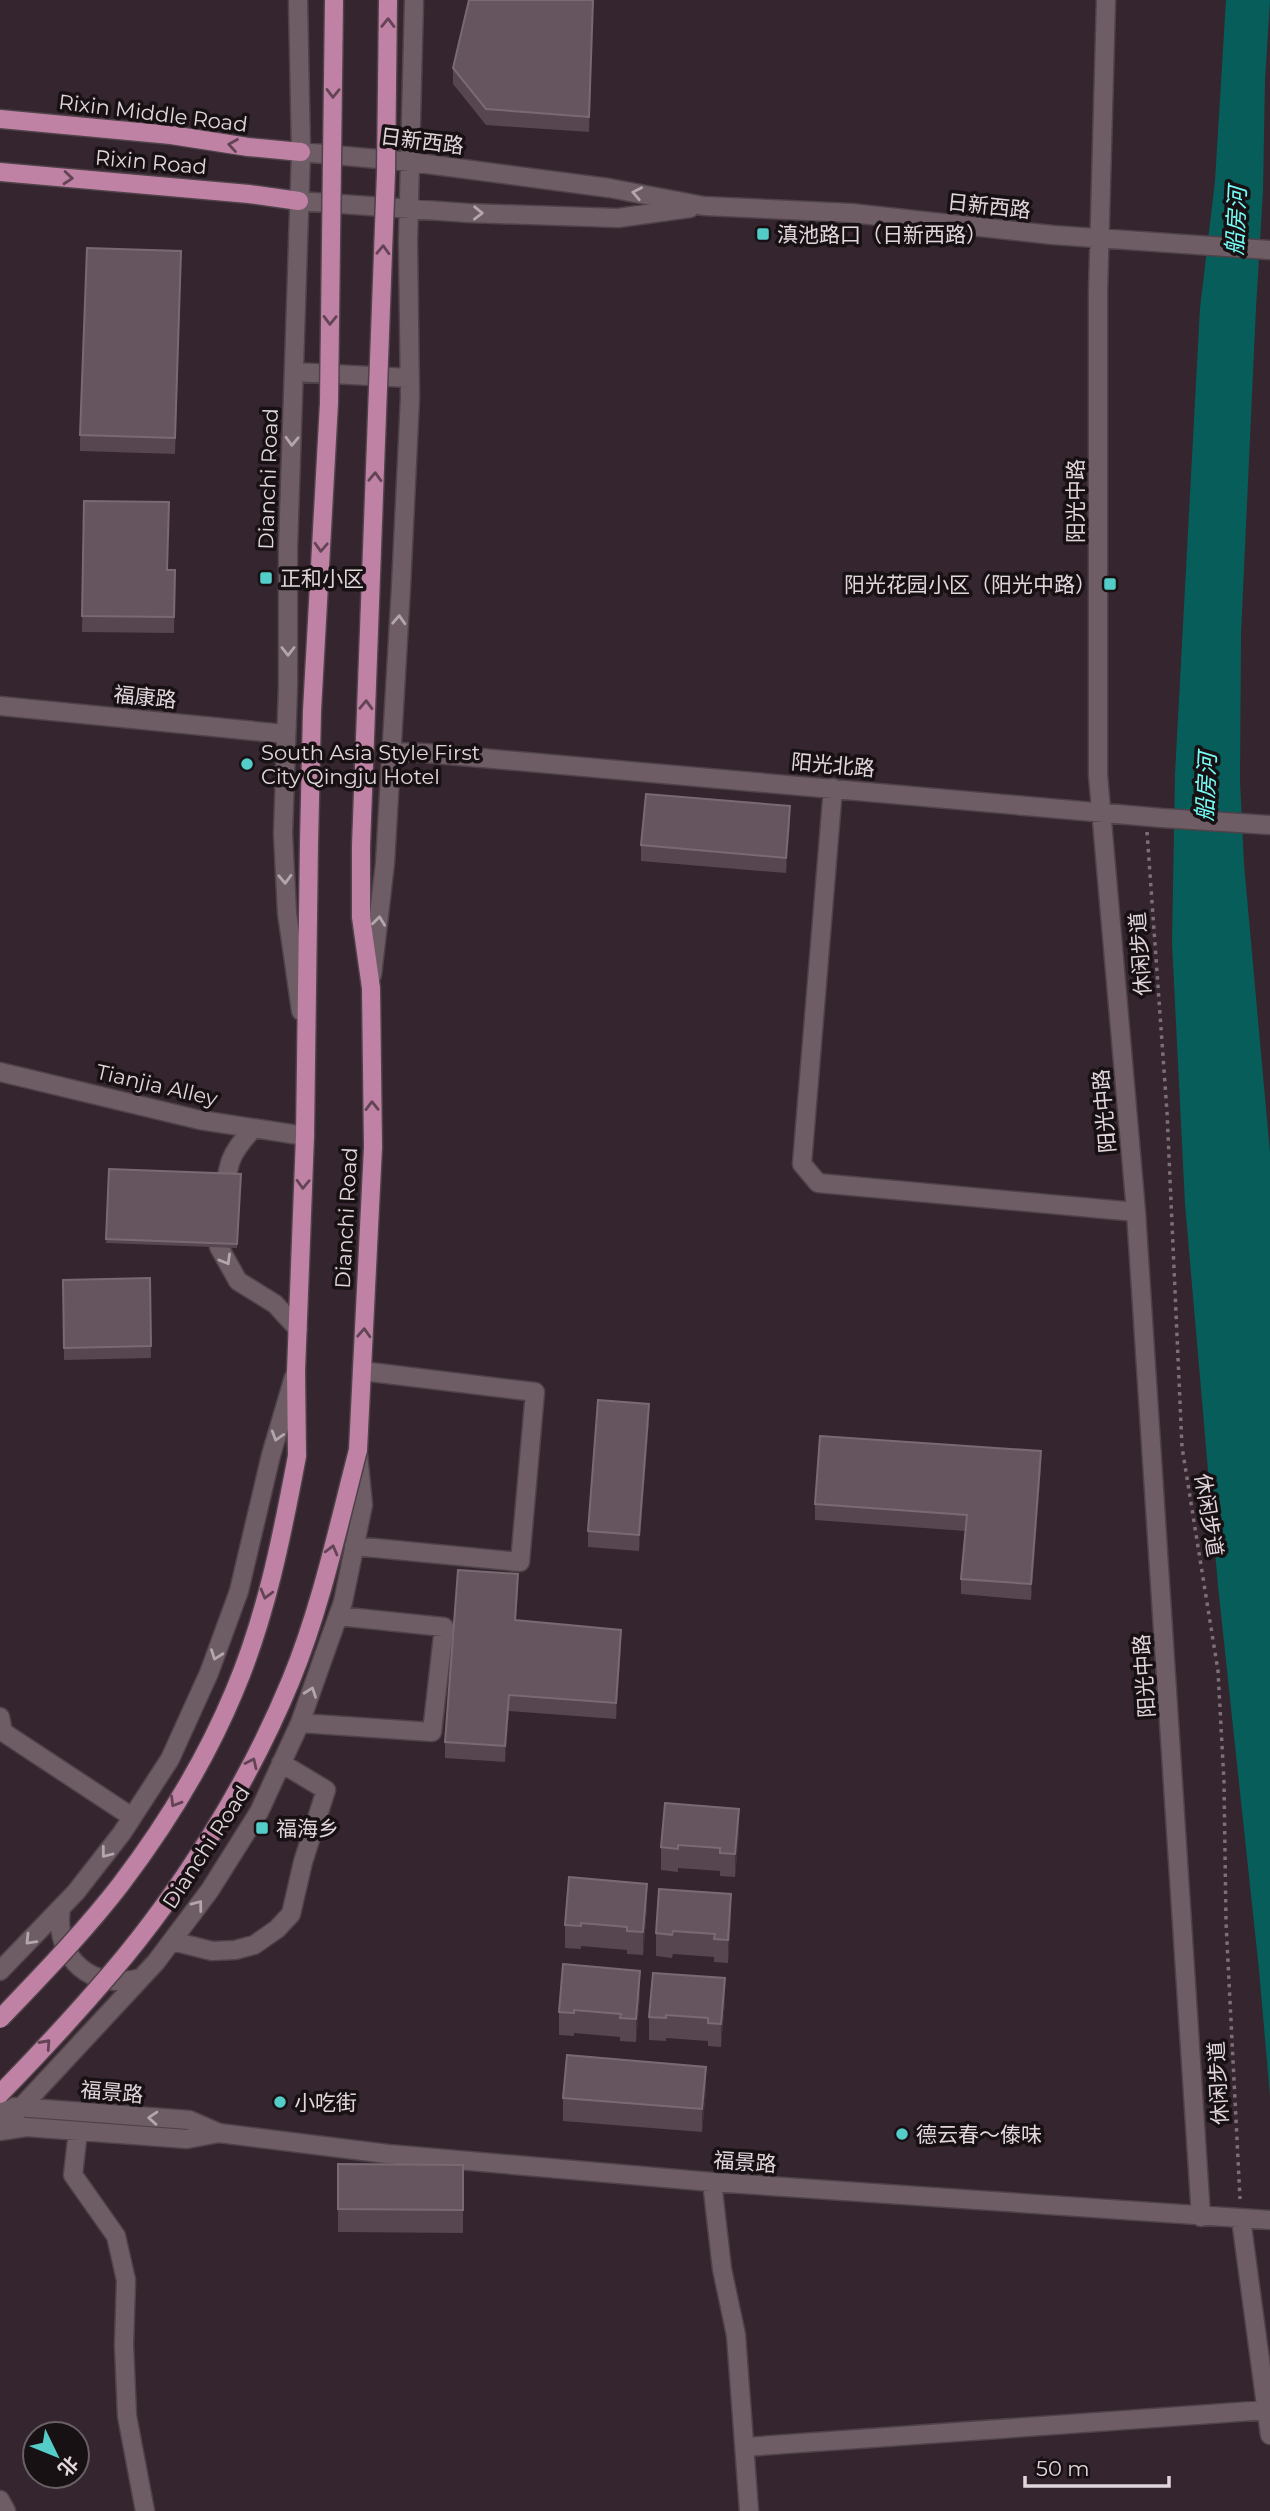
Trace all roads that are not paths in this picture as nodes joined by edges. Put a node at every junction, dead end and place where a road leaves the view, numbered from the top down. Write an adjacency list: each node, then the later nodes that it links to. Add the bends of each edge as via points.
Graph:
1 (298, 0): 7 (street, Dianchi Road)
2 (334, 0): 24 (main road, Dianchi Road, one-way to 24, bridge, via 329,403 312,710)
3 (388, 0): 23 (main road, Dianchi Road, one-way to 3, bridge, via 361,918 361,846)
4 (414, 0): 8 (street, Dianchi Road)
5 (1106, 0): 13 (street, 阳光中路)
6 (0, 119): 7 (main road, Rixin Middle Road, one-way to 6)
7 (301, 152): 8 (street, 日新西路); 10 (street, Dianchi Road)
8 (411, 162): 11 (street, 日新西路, one-way to 8, via 609,188); 12 (street, Dianchi Road)
9 (0, 172): 10 (main road, Rixin Road, one-way to 10)
10 (299, 201): 12 (street, 日新西路); 15 (street, Dianchi Road)
11 (704, 206): 12 (street, 日新西路, one-way to 11, via 618,218); 13 (street, 日新西路, via 851,214)
12 (410, 209): 16 (street, Dianchi Road)
13 (1100, 238): 14 (street, 日新西路); 21 (street, 阳光中路)
14 (1270, 250)
15 (294, 373): 16 (street); 18 (street, Dianchi Road, one-way to 18)
16 (410, 378): 19 (street, Dianchi Road, one-way to 16)
17 (0, 706): 18 (street, 福康路)
18 (285, 734): 24 (street, Dianchi Road, one-way to 24, via 287,913)
19 (392, 752): 20 (street, 阳光北路); 23 (street, Dianchi Road, one-way to 19)
20 (833, 788): 21 (street, 阳光北路); 28 (street, via 802,1164 818,1183)
21 (1100, 812): 22 (street, 阳光北路); 28 (street, 阳光中路)
22 (1262, 825)
23 (371, 988): 31 (main road, Dianchi Road, one-way to 23, via 373,1147)
24 (306, 1042): 27 (main road, Dianchi Road)
25 (0, 1072): 26 (street, Tianjia Alley)
26 (253, 1129): 27 (street, Tianjia Alley); 29 (street, one-way to 29, via 236,1147 228,1165 219,1247 238,1282 275,1304)
27 (305, 1136): 29 (main road, Dianchi Road, one-way to 29)
28 (1136, 1212): 51 (street, 阳光中路)
29 (298, 1329): 30 (main road, Dianchi Road)
30 (296, 1371): 38 (street, Dianchi Road, one-way to 38, via 239,1591 209,1673 170,1759); 43 (main road, Dianchi Road, one-way to 43, bridge, via 297,1456 282,1536 234,1692 201,1758 120,1885)
31 (362, 1371): 32 (main road, Dianchi Road); 33 (street, via 535,1392 520,1562)
32 (358, 1450): 33 (street, Dianchi Road, via 363,1505); 44 (main road, Dianchi Road, one-way to 32, bridge, via 112,1972 242,1786 292,1679)
33 (354, 1546): 34 (street, Dianchi Road)
34 (338, 1616): 36 (street, Dianchi Road, one-way to 34); 36 (street, via 444,1627 432,1732)
35 (0, 1717): 38 (street, via 3,1732)
36 (300, 1723): 37 (street, Dianchi Road)
37 (281, 1763): 40 (street, Dianchi Road, one-way to 37, via 254,1822); 40 (street, via 326,1790 291,1914 254,1945 235,1950 212,1951)
38 (132, 1817): 39 (street, Dianchi Road, one-way to 39)
39 (61, 1908): 41 (street, Dianchi Road, one-way to 41); 42 (street, via 63,1944 76,1965 107,1981)
40 (172, 1941): 42 (street, Dianchi Road)
41 (0, 1971)
42 (141, 1978): 45 (street, Dianchi Road)
43 (0, 2019)
44 (0, 2094)
45 (22, 2108): 46 (street, 福景路); 47 (street, Dianchi Road); 49 (street, 福景路, one-way to 45, via 189,2120)
46 (0, 2110)
47 (0, 2130): 48 (street, 福景路)
48 (78, 2131): 49 (street, 福景路, via 187,2139); 59 (street, via 73,2175 116,2235 126,2280 127,2416)
49 (219, 2133): 50 (street, 福景路, via 388,2154)
50 (712, 2182): 51 (street, 福景路); 56 (street, via 722,2269 736,2335)
51 (1201, 2217): 52 (street, 福景路)
52 (1241, 2219): 53 (street, 福景路); 54 (street)
53 (1270, 2220)
54 (1267, 2410): 55 (street); 56 (street)
55 (1270, 2435)
56 (745, 2447): 60 (street)
57 (0, 2500): 58 (street)
58 (6, 2511)
59 (145, 2511)
60 (750, 2511)

